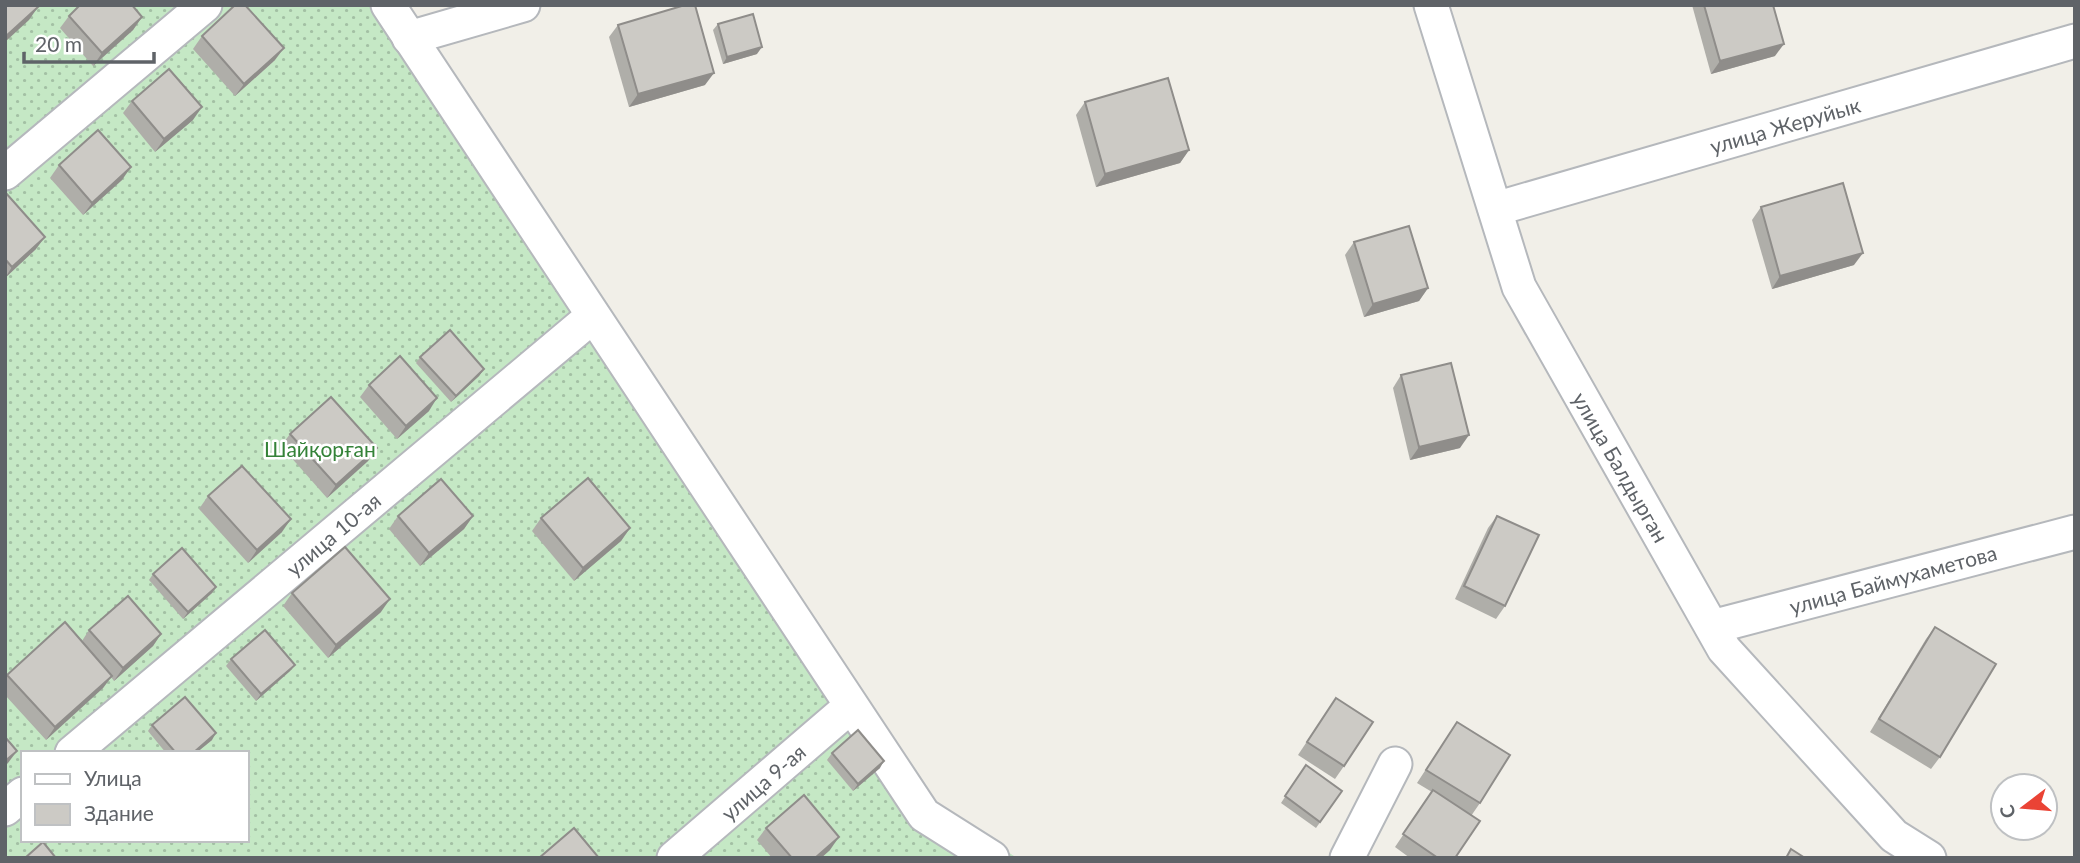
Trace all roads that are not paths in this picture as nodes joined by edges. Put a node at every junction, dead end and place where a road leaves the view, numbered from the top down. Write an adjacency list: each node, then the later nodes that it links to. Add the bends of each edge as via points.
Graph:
1 (205, 5): 7 (street)
2 (388, 5): 5 (street)
3 (523, 5): 5 (street)
4 (1431, 5): 8 (street, улица Балдырган)
5 (409, 38): 9 (street)
6 (2075, 41): 8 (street, улица Жеруйык)
7 (5, 173)
8 (1495, 209): 11 (street, улица Балдырган, via 1519,288)
9 (593, 316): 12 (street); 13 (street, улица 10-ая)
10 (2075, 532): 11 (street, улица Баймухаметова)
11 (1712, 627): 17 (street, улица Балдырган, via 1724,649)
12 (851, 706): 18 (street, улица 9-ая); 19 (street, via 924,816)
13 (74, 751)
14 (1395, 764): 20 (street)
15 (21, 796): 16 (street)
16 (5, 809)
17 (1889, 847): 21 (street, улица Балдырган)
18 (674, 858)
19 (992, 858)
20 (1347, 858)
21 (1929, 858)

